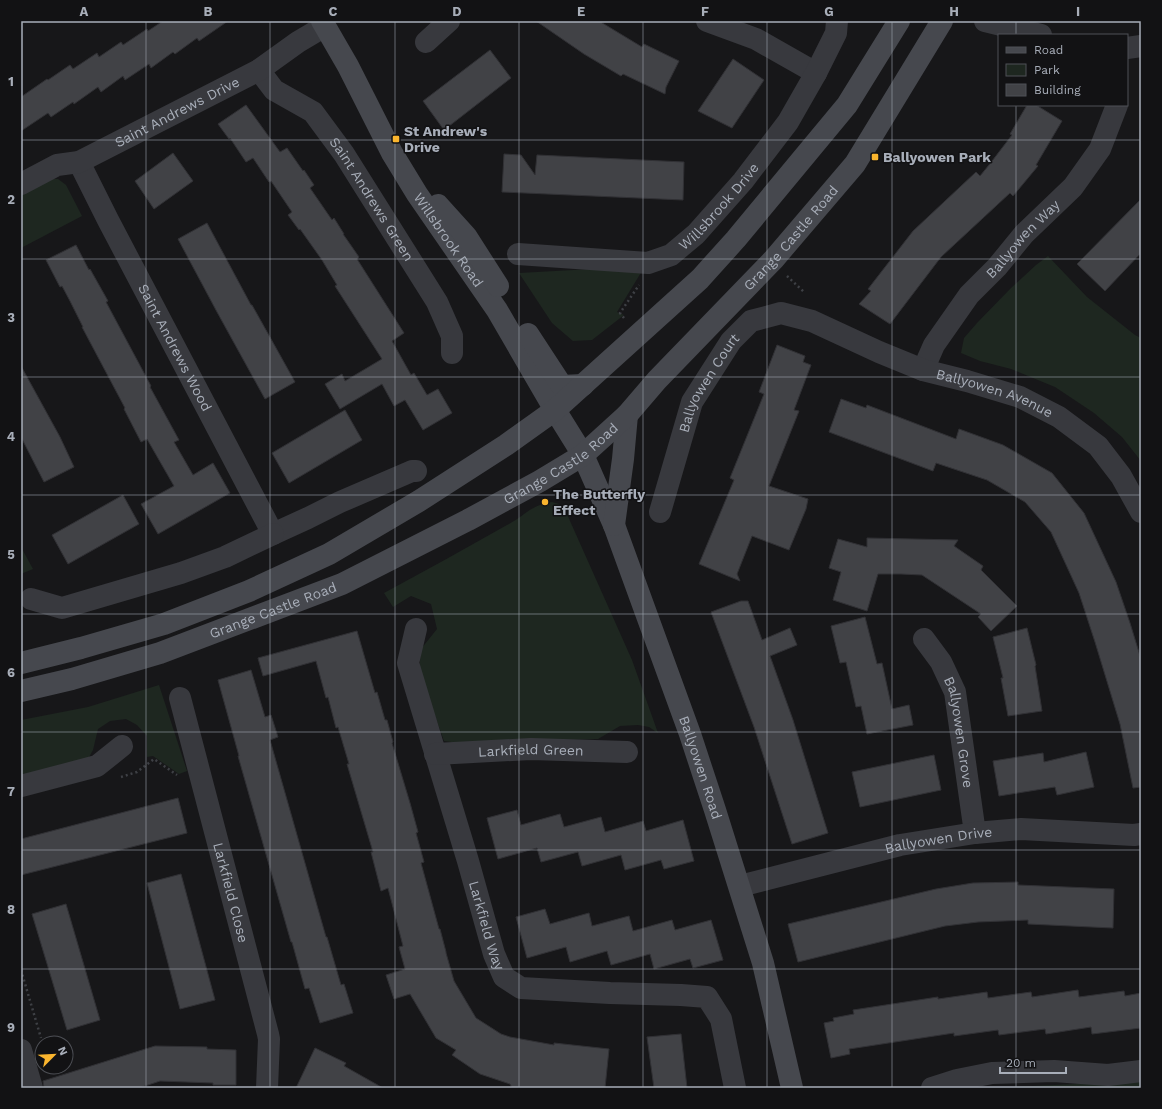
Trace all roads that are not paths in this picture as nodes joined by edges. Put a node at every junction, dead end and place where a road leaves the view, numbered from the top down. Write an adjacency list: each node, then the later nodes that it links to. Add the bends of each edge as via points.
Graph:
1 (449, 21): 9 (street)
2 (707, 21): 13 (street, via 756,39)
3 (837, 21): 13 (street, Willsbrook Drive, via 836,33)
4 (899, 21): 22 (main road, Grange Castle Road, via 847,105 736,240 700,279)
5 (942, 21): 24 (main road, Grange Castle Road, via 855,164 774,259 657,380)
6 (985, 21): 8 (street)
7 (324, 24): 12 (street, Saint Andrews Drive); 15 (main road, Willsbrook Road)
8 (1037, 34)
9 (426, 42)
10 (1141, 46): 11 (street)
11 (1128, 48)
12 (259, 70): 16 (street, Saint Andrews Drive); 20 (street, Saint Andrews Green, via 274,90 313,112 344,154 438,302 452,336)
13 (816, 73): 18 (street, Willsbrook Drive, via 788,122 743,181 696,234 671,255 648,263)
14 (1117, 106): 21 (street, Ballyowen Way, via 1100,149 1073,187 1024,234 997,267 969,295 934,345)
15 (392, 153): 22 (main road, via 466,236 562,386); 23 (main road, Willsbrook Road, via 417,194 497,310)
16 (79, 162): 17 (street, Saint Andrews Drive, via 57,165); 30 (street, Saint Andrews Wood)
17 (21, 184)
18 (518, 254)
19 (812, 321): 21 (street, Ballyowen Avenue); 27 (street, Ballyowen Court, via 781,313 751,321 731,340 692,402)
20 (452, 353)
21 (923, 370): 28 (street, Ballyowen Avenue, via 1020,397 1059,417 1098,446 1121,476)
22 (583, 385): 23 (main road, Grange Castle Road)
23 (555, 410): 25 (main road, Willsbrook Road); 34 (main road, Grange Castle Road, via 419,501 329,554 249,591 164,624)
24 (627, 415): 25 (main road, Grange Castle Road); 29 (main road, via 624,459)
25 (583, 455): 29 (main road, Ballyowen Road); 35 (main road, Grange Castle Road, via 468,520 342,584 160,653)
26 (416, 471): 30 (street, via 340,502)
27 (660, 512)
28 (1141, 512)
29 (614, 525): 43 (main road, Ballyowen Road, via 690,734)
30 (273, 534): 31 (street, via 225,557 181,573 62,608)
31 (31, 599)
32 (416, 629): 39 (street, Larkfield Way, via 408,663)
33 (924, 639): 41 (street, Ballyowen Grove, via 940,662 955,692)
34 (21, 663)
35 (21, 691)
36 (180, 698): 47 (street, Larkfield Close, via 268,1034)
37 (122, 746): 40 (street, via 97,766)
38 (627, 752): 39 (street, Larkfield Green, via 531,749)
39 (435, 754): 48 (street, Larkfield Way, via 494,954 504,977 521,988 707,997 721,1019)
40 (21, 786)
41 (975, 833): 42 (street, Ballyowen Drive, via 1021,829); 43 (street, Ballyowen Drive, via 900,845)
42 (1141, 834)
43 (740, 886): 49 (main road, Ballyowen Road, via 763,963)
44 (21, 1050): 46 (street)
45 (1141, 1072): 50 (street, via 1108,1075 1054,1071 992,1073)
46 (32, 1088)
47 (267, 1088)
48 (735, 1088)
49 (792, 1088)
50 (932, 1088)

